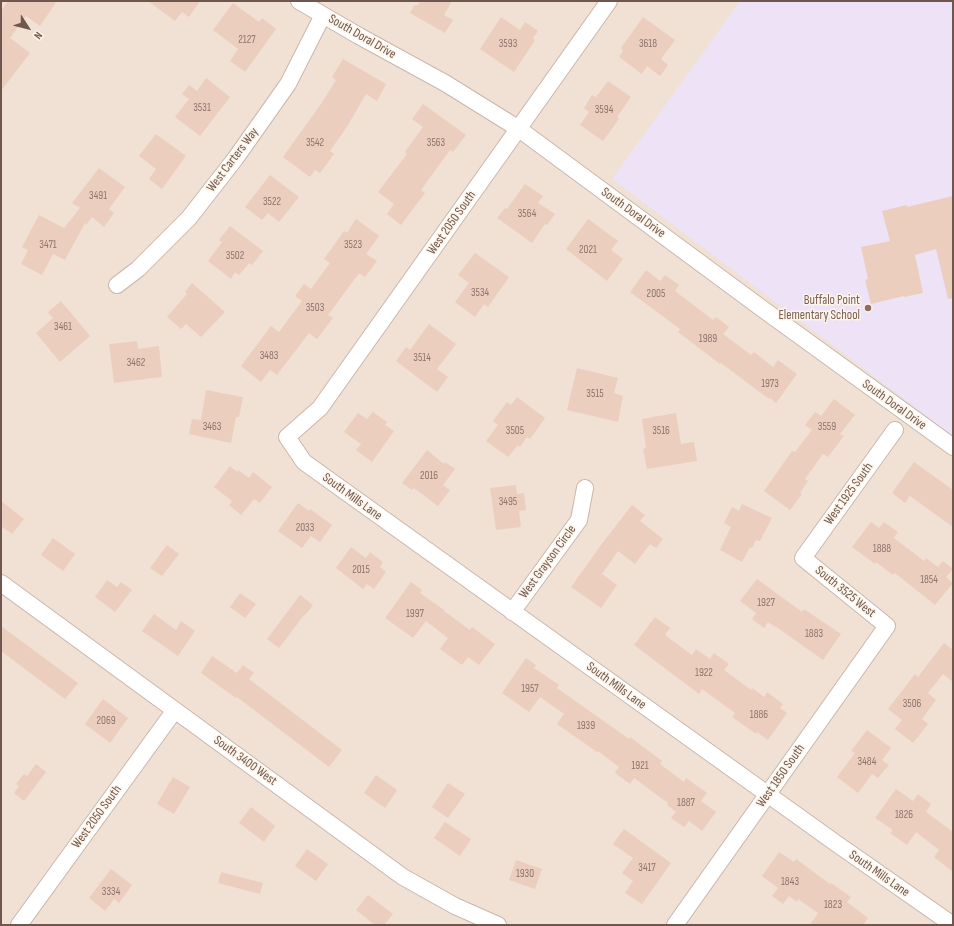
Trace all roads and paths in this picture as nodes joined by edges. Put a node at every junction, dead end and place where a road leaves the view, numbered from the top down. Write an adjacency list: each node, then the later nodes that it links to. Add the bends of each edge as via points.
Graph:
1 (299, 1): 3 (street, South Doral Drive)
2 (609, 1): 4 (street, West 2050 South)
3 (323, 15): 4 (street, South Doral Drive, via 445,83); 5 (street, West Carters Way, via 288,84 235,159 189,218 138,269)
4 (519, 129): 7 (street, West 2050 South, via 320,408); 8 (street, South Doral Drive)
5 (117, 285)
6 (895, 430): 10 (street, West 1925 South)
7 (287, 437): 12 (street, South Mills Lane, via 304,462)
8 (953, 447)
9 (585, 488): 12 (street, West Grayson Circle, via 579,520)
10 (803, 558): 13 (street, South 3525 West)
11 (1, 583): 14 (street, South 3400 West)
12 (512, 612): 15 (street, South Mills Lane)
13 (887, 626): 15 (street, West 1850 South)
14 (175, 710): 16 (street, West 2050 South); 17 (street, South 3400 West, via 403,877 455,906)
15 (767, 795): 18 (street, West 1850 South); 19 (street, South Mills Lane)
16 (19, 925)
17 (498, 925)
18 (675, 925)
19 (953, 925)

